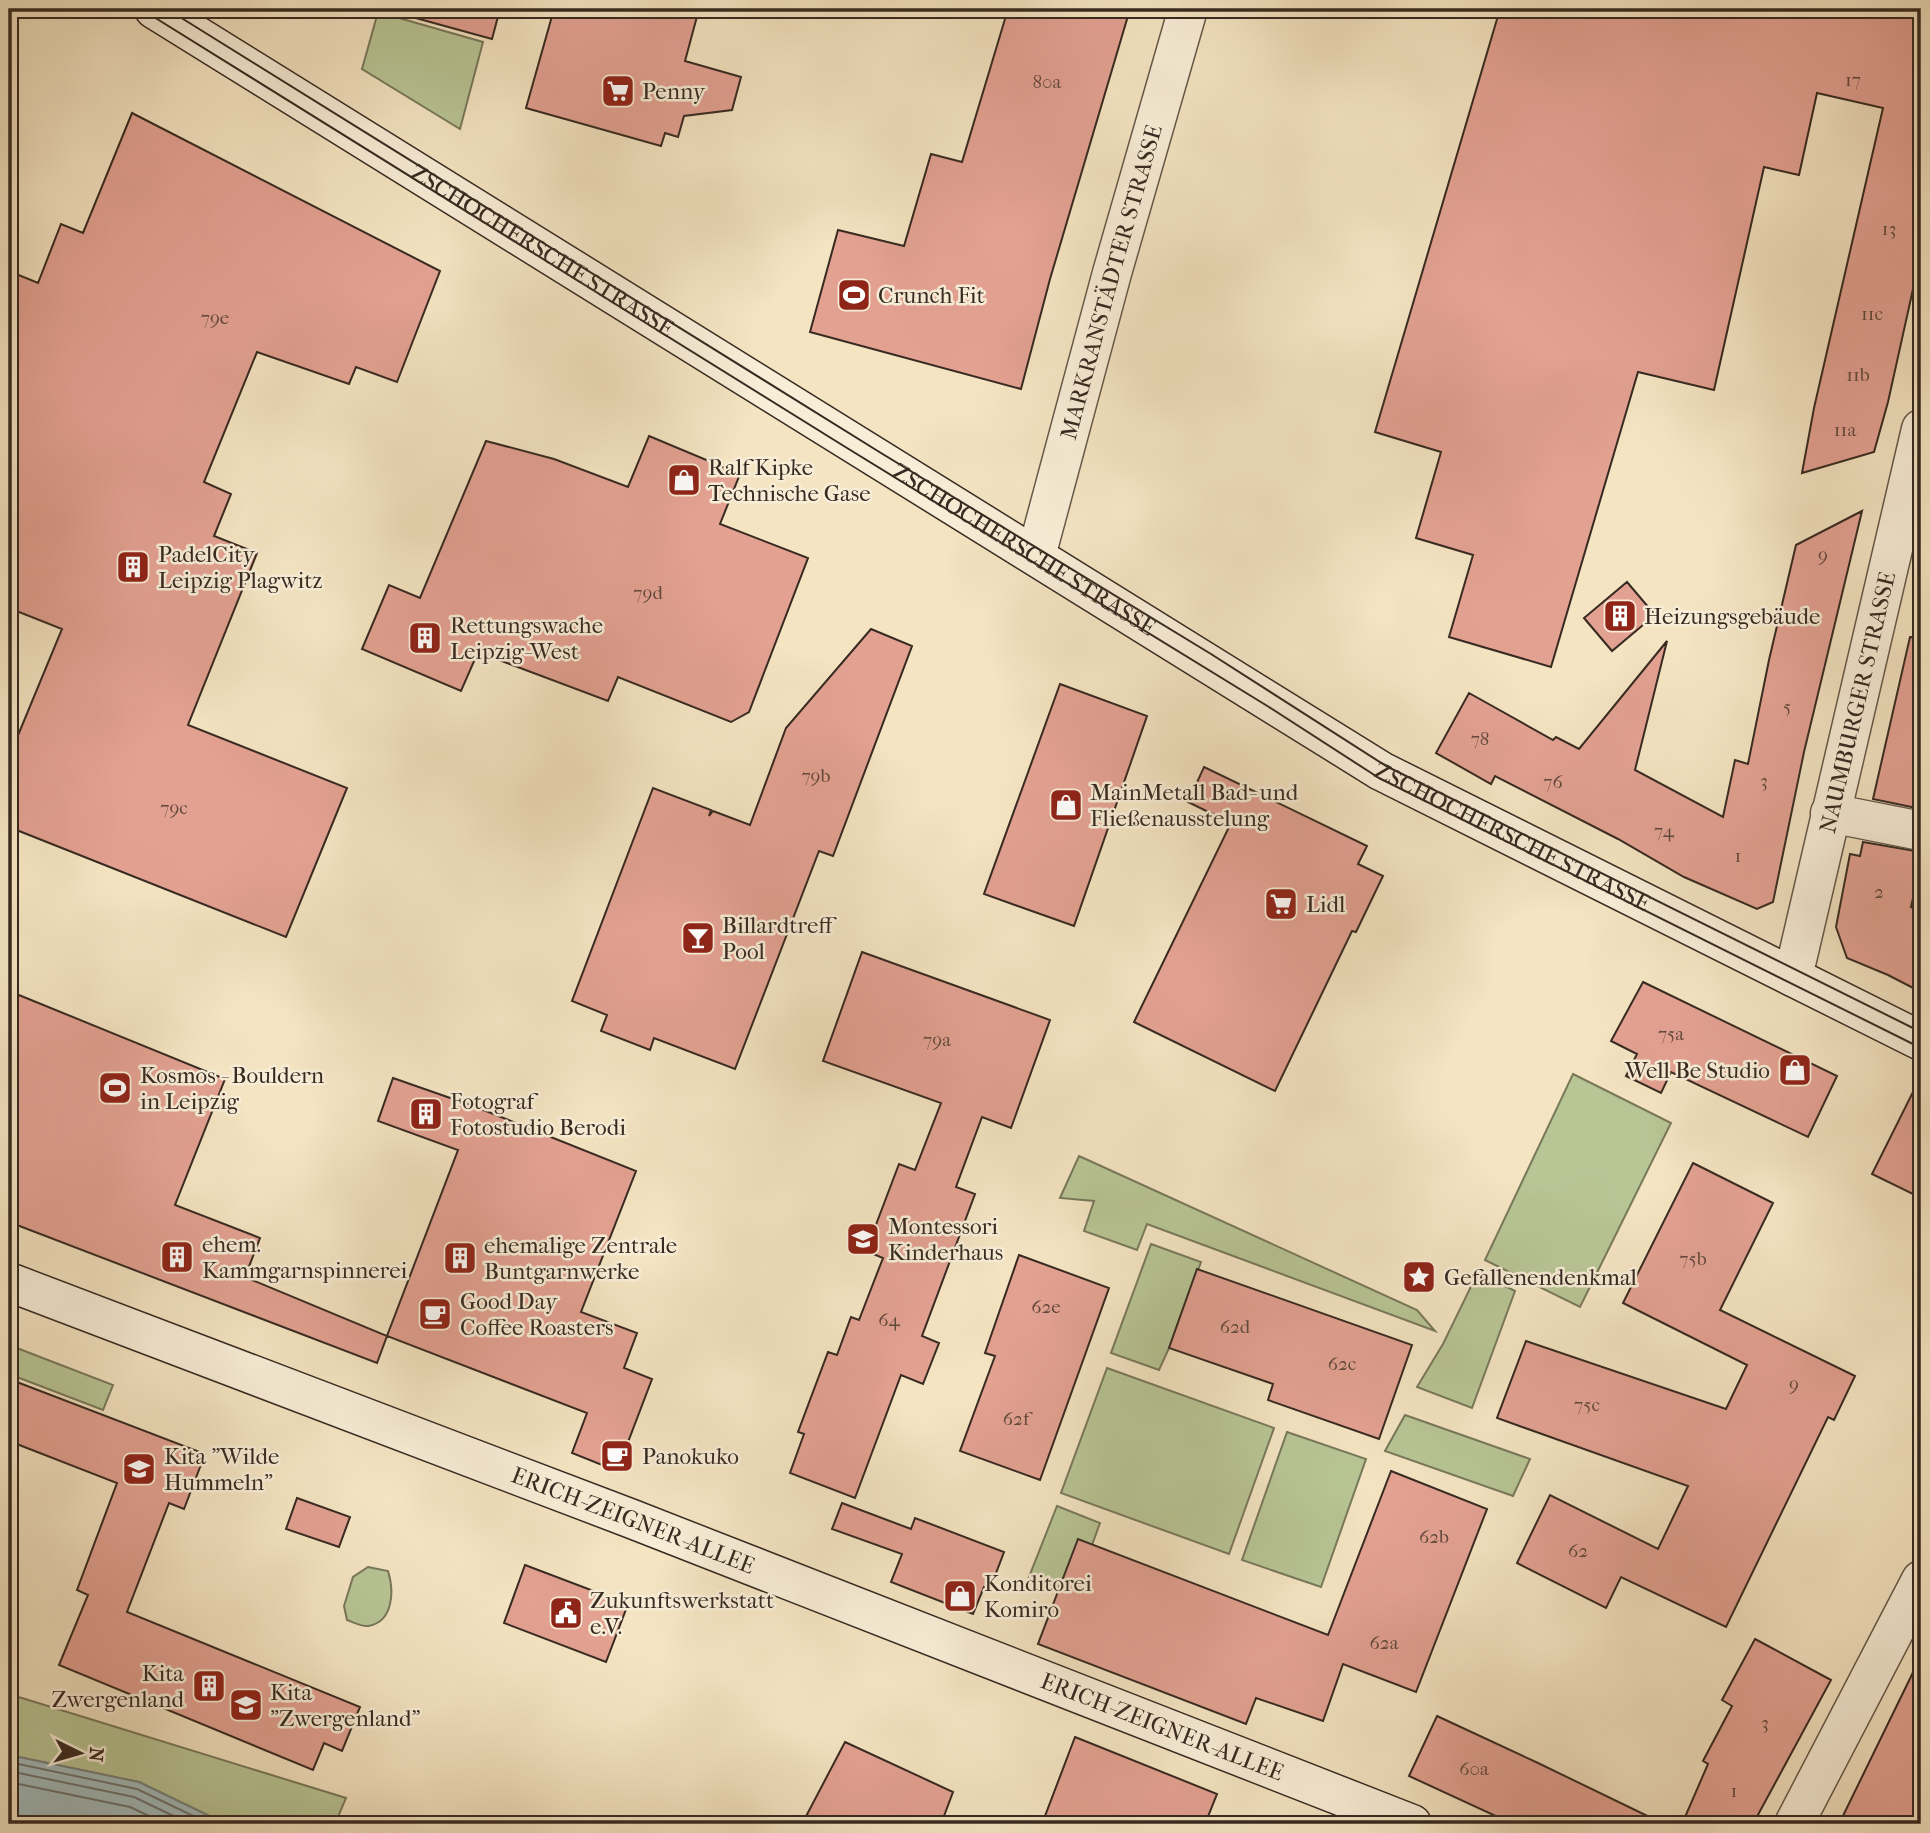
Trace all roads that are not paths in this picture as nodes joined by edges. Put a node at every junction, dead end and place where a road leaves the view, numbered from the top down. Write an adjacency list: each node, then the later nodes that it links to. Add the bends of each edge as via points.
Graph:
1 (154, 9): 4 (street, ZSCHOCHERSCHE STRASSE)
2 (1188, 9): 4 (street, MARKRANSTÄDTER STRASSE)
3 (1921, 429): 5 (street, NAUMBURGER STRASSE)
4 (1036, 556): 7 (street, ZSCHOCHERSCHE STRASSE, via 1390,776)
5 (1830, 813): 6 (street); 7 (street, NAUMBURGER STRASSE)
6 (1921, 831)
7 (1793, 976): 8 (street, ZSCHOCHERSCHE STRASSE)
8 (1921, 1041)
9 (9, 1282): 11 (street, ERICH-ZEIGNER-ALLEE, via 644,1523)
10 (1921, 1580): 12 (street)
11 (1412, 1824)
12 (1794, 1824)

